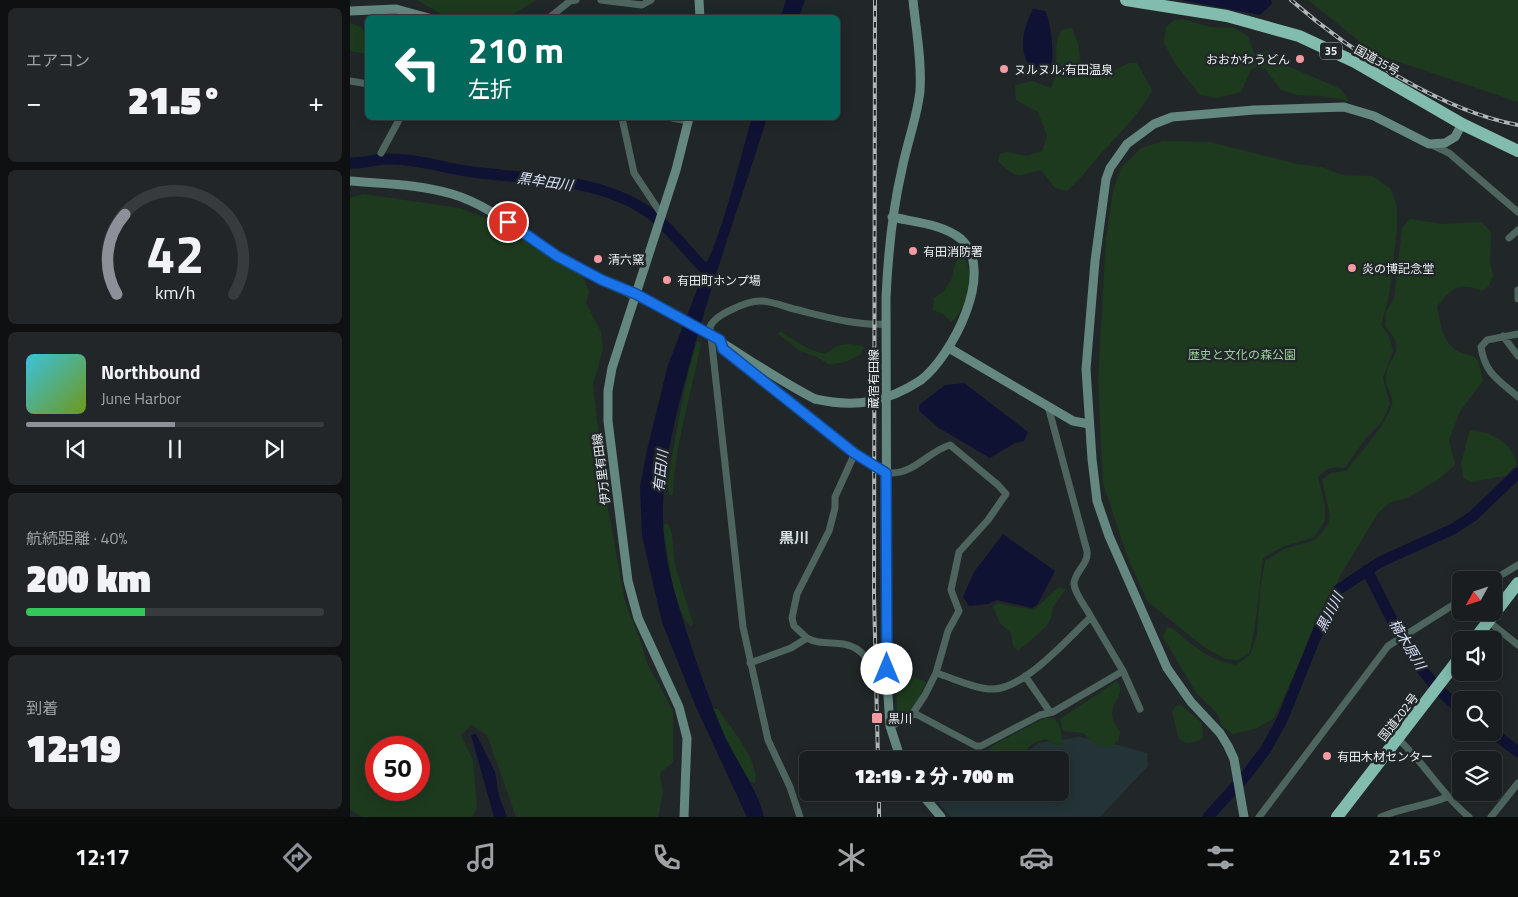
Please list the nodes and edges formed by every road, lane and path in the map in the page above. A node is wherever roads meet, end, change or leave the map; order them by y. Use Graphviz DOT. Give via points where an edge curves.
graph roads {
  1 [pos="576,0"];
  2 [pos="601,0"];
  3 [pos="651,0"];
  4 [pos="700,0"];
  5 [pos="913,0"];
  6 [pos="1126,0"];
  7 [pos="350,11"];
  8 [pos="419,15"];
  9 [pos="553,15"];
  10 [pos="700,15"];
  11 [pos="350,81"];
  12 [pos="365,84"];
  13 [pos="399,120"];
  14 [pos="622,120"];
  15 [pos="688,120"];
  16 [pos="1462,124"];
  17 [pos="1429,144"];
  18 [pos="1518,151"];
  19 [pos="381,153"];
  20 [pos="350,181"];
  21 [pos="1518,212"];
  22 [pos="662,216"];
  23 [pos="892,217"];
  24 [pos="1518,230"];
  25 [pos="1509,238"];
  26 [pos="1518,290"];
  27 [pos="636,294"];
  28 [pos="1518,299"];
  29 [pos="886,324"];
  30 [pos="710,334"];
  31 [pos="1518,334"];
  32 [pos="1503,336"];
  33 [pos="720,340"];
  34 [pos="949,348"];
  35 [pos="1518,356"];
  36 [pos="1518,397"];
  37 [pos="1048,406"];
  38 [pos="1089,424"];
  39 [pos="854,453"];
  40 [pos="886,473"];
  41 [pos="1518,565"];
  42 [pos="1502,575"];
  43 [pos="1518,583"];
  44 [pos="1502,603"];
  45 [pos="1452,605"];
  46 [pos="1091,617"];
  47 [pos="1488,621"];
  48 [pos="1481,631"];
  49 [pos="807,638"];
  50 [pos="1518,645"];
  51 [pos="750,663"];
  52 [pos="1452,668"];
  53 [pos="1123,671"];
  54 [pos="936,673"];
  55 [pos="1025,676"];
  56 [pos="888,690"];
  57 [pos="1140,710"];
  58 [pos="914,712"];
  59 [pos="1050,712"];
  60 [pos="890,726"];
  61 [pos="1398,739"];
  62 [pos="898,751"];
  63 [pos="1518,784"];
  64 [pos="1447,796"];
  65 [pos="928,801"];
  66 [pos="684,817"];
  67 [pos="800,817"];
  68 [pos="941,817"];
  69 [pos="1244,817"];
  70 [pos="1259,817"];
  71 [pos="1337,817"];
  72 [pos="1381,817"];
  73 [pos="1468,817"];
  74 [pos="1491,817"];
  1 -- 9 [label="street"];
  2 -- 3 [label="street" via="642,5"];
  4 -- 10 [label="street"];
  5 -- 23 [label="street, 蔵宿有田線" via="920,91"];
  6 -- 16 [label="highway, 国道35号 / 35" via="1227,16 1299,36 1355,62"];
  7 -- 8 [label="street" via="396,9"];
  11 -- 12 [label="street"];
  13 -- 19 [label="street"];
  14 -- 22 [label="street" via="634,172"];
  15 -- 22 [label="street, 伊万里有田線"];
  16 -- 17 [label="street" via="1445,144"];
  16 -- 18 [label="highway, 国道35号 / 35"];
  17 -- 21 [label="street" via="1449,153"];
  17 -- 38 [label="street" via="1374,116 1330,106 1172,117 1141,132 1110,168 1102,194 1087,341"];
  20 -- 27 [label="street" via="427,188 453,194 508,222 557,256"];
  22 -- 27 [label="street, 伊万里有田線"];
  23 -- 29 [label="street, 蔵宿有田線"];
  23 -- 34 [label="street" via="949,231 962,240 973,260 975,270 971,295"];
  24 -- 25 [label="street"];
  26 -- 28 [label="street"];
  27 -- 30 [label="street"];
  27 -- 66 [label="street, 伊万里有田線" via="612,368 608,421 632,598 679,707 687,738"];
  29 -- 30 [label="street" via="820,316 760,301 725,312 712,323"];
  29 -- 40 [label="street, 蔵宿有田線"];
  30 -- 33 [label="street"];
  30 -- 51 [label="street" via="738,592"];
  31 -- 32 [label="street"];
  32 -- 35 [label="street"];
  32 -- 36 [label="street" via="1487,340 1481,347 1483,360 1488,372"];
  33 -- 34 [label="street, bridge" via="782,382 815,399 848,405 894,396 920,380"];
  33 -- 39 [label="street" via="723,349"];
  34 -- 37 [label="street"];
  37 -- 38 [label="street" via="1073,421"];
  37 -- 46 [label="street" via="1088,557 1074,582 1075,588"];
  38 -- 69 [label="street" via="1096,494 1110,536 1167,668 1190,702 1228,746"];
  39 -- 40 [label="street"];
  39 -- 49 [label="street" via="835,497 829,531 797,594 792,618 794,626"];
  40 -- 54 [label="street" via="914,467 938,449 950,446 1006,494 988,520 958,552 951,590 959,611 948,631"];
  40 -- 56 [label="street, 蔵宿有田線"];
  41 -- 42 [label="street"];
  43 -- 44 [label="highway"];
  45 -- 70 [label="street" via="1388,646"];
  46 -- 53 [label="street"];
  46 -- 55 [label="street"];
  47 -- 48 [label="highway"];
  47 -- 50 [label="street"];
  49 -- 51 [label="street" via="791,648"];
  49 -- 56 [label="street" via="855,648 867,658 871,685"];
  51 -- 67 [label="street" via="768,740"];
  52 -- 61 [label="highway, 国道202号"];
  53 -- 57 [label="street"];
  53 -- 59 [label="street"];
  54 -- 55 [label="street" via="993,689"];
  54 -- 58 [label="street"];
  55 -- 59 [label="street"];
  56 -- 60 [label="street, 蔵宿有田線"];
  58 -- 59 [label="street" via="981,746"];
  58 -- 60 [label="street" via="909,719"];
  60 -- 62 [label="street, 蔵宿有田線"];
  61 -- 64 [label="street"];
  61 -- 71 [label="highway, 国道202号"];
  63 -- 74 [label="street"];
  64 -- 72 [label="street"];
  64 -- 73 [label="street"];
  65 -- 68 [label="street"];
}
